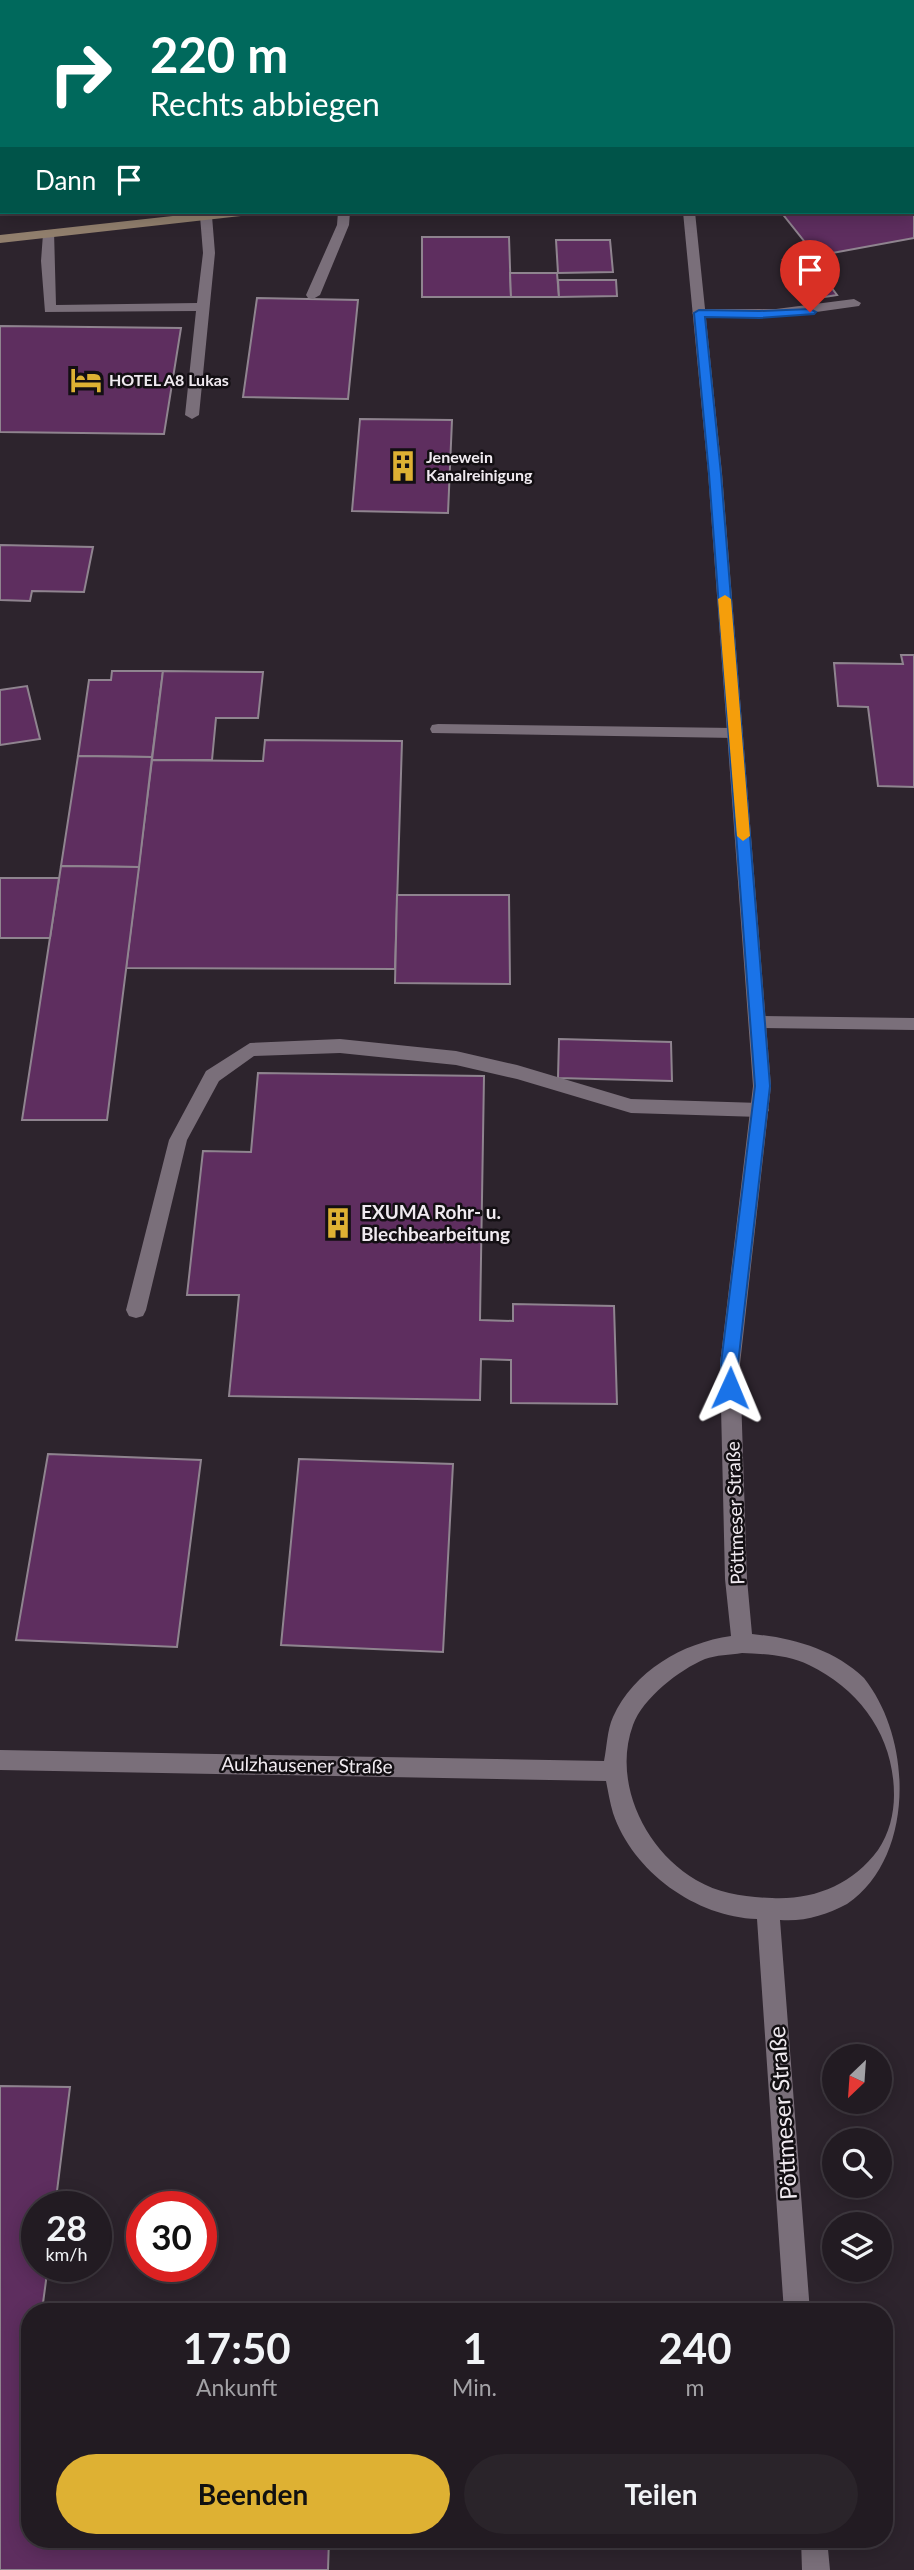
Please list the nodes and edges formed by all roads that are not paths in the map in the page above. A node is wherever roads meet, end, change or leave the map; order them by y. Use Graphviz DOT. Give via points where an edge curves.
graph roads {
  1 [pos="224,214"];
  2 [pos="344,214"];
  3 [pos="689,214"];
  4 [pos="206,216"];
  5 [pos="49,234"];
  6 [pos="0,239"];
  7 [pos="313,295"];
  8 [pos="854,303"];
  9 [pos="204,307"];
  10 [pos="699,313"];
  11 [pos="192,415"];
  12 [pos="438,729"];
  13 [pos="735,733"];
  14 [pos="758,1022"];
  15 [pos="914,1024"];
  16 [pos="760,1110"];
  17 [pos="136,1310"];
  18 [pos="742,1643"];
  19 [pos="0,1760"];
  20 [pos="614,1771"];
  21 [pos="910,1775"];
  22 [pos="768,1913"];
  23 [pos="796,2303"];
  24 [pos="815,2548"];
  25 [pos="816,2570"];
  1 -- 4 [label="main road"];
  2 -- 7 [label="street"];
  3 -- 10 [label="street, Pöttmeser Straße"];
  4 -- 5 [label="main road"];
  4 -- 9 [label="street" via="209,253"];
  5 -- 6 [label="main road"];
  5 -- 9 [label="street" via="50,309"];
  8 -- 10 [label="street" via="810,312"];
  9 -- 11 [label="street"];
  10 -- 13 [label="street, Pöttmeser Straße"];
  12 -- 13 [label="street"];
  13 -- 14 [label="street, Pöttmeser Straße"];
  14 -- 15 [label="street"];
  14 -- 16 [label="street, Pöttmeser Straße"];
  16 -- 17 [label="street" via="631,1106 456,1058 340,1046 250,1050 212,1076 178,1140"];
  16 -- 18 [label="street, Pöttmeser Straße" via="730,1364"];
  18 -- 20 [label="street" via="701,1651 665,1669 637,1697 619,1731"];
  18 -- 21 [label="street" via="780,1646 817,1658 851,1679 885,1717"];
  19 -- 20 [label="street, Aulzhausener Straße"];
  20 -- 22 [label="street" via="622,1812 644,1851 678,1884 720,1904"];
  21 -- 22 [label="street" via="904,1818 887,1856 856,1888 815,1907"];
  22 -- 23 [label="street, Pöttmeser Straße"];
  24 -- 25 [label="street"];
}
